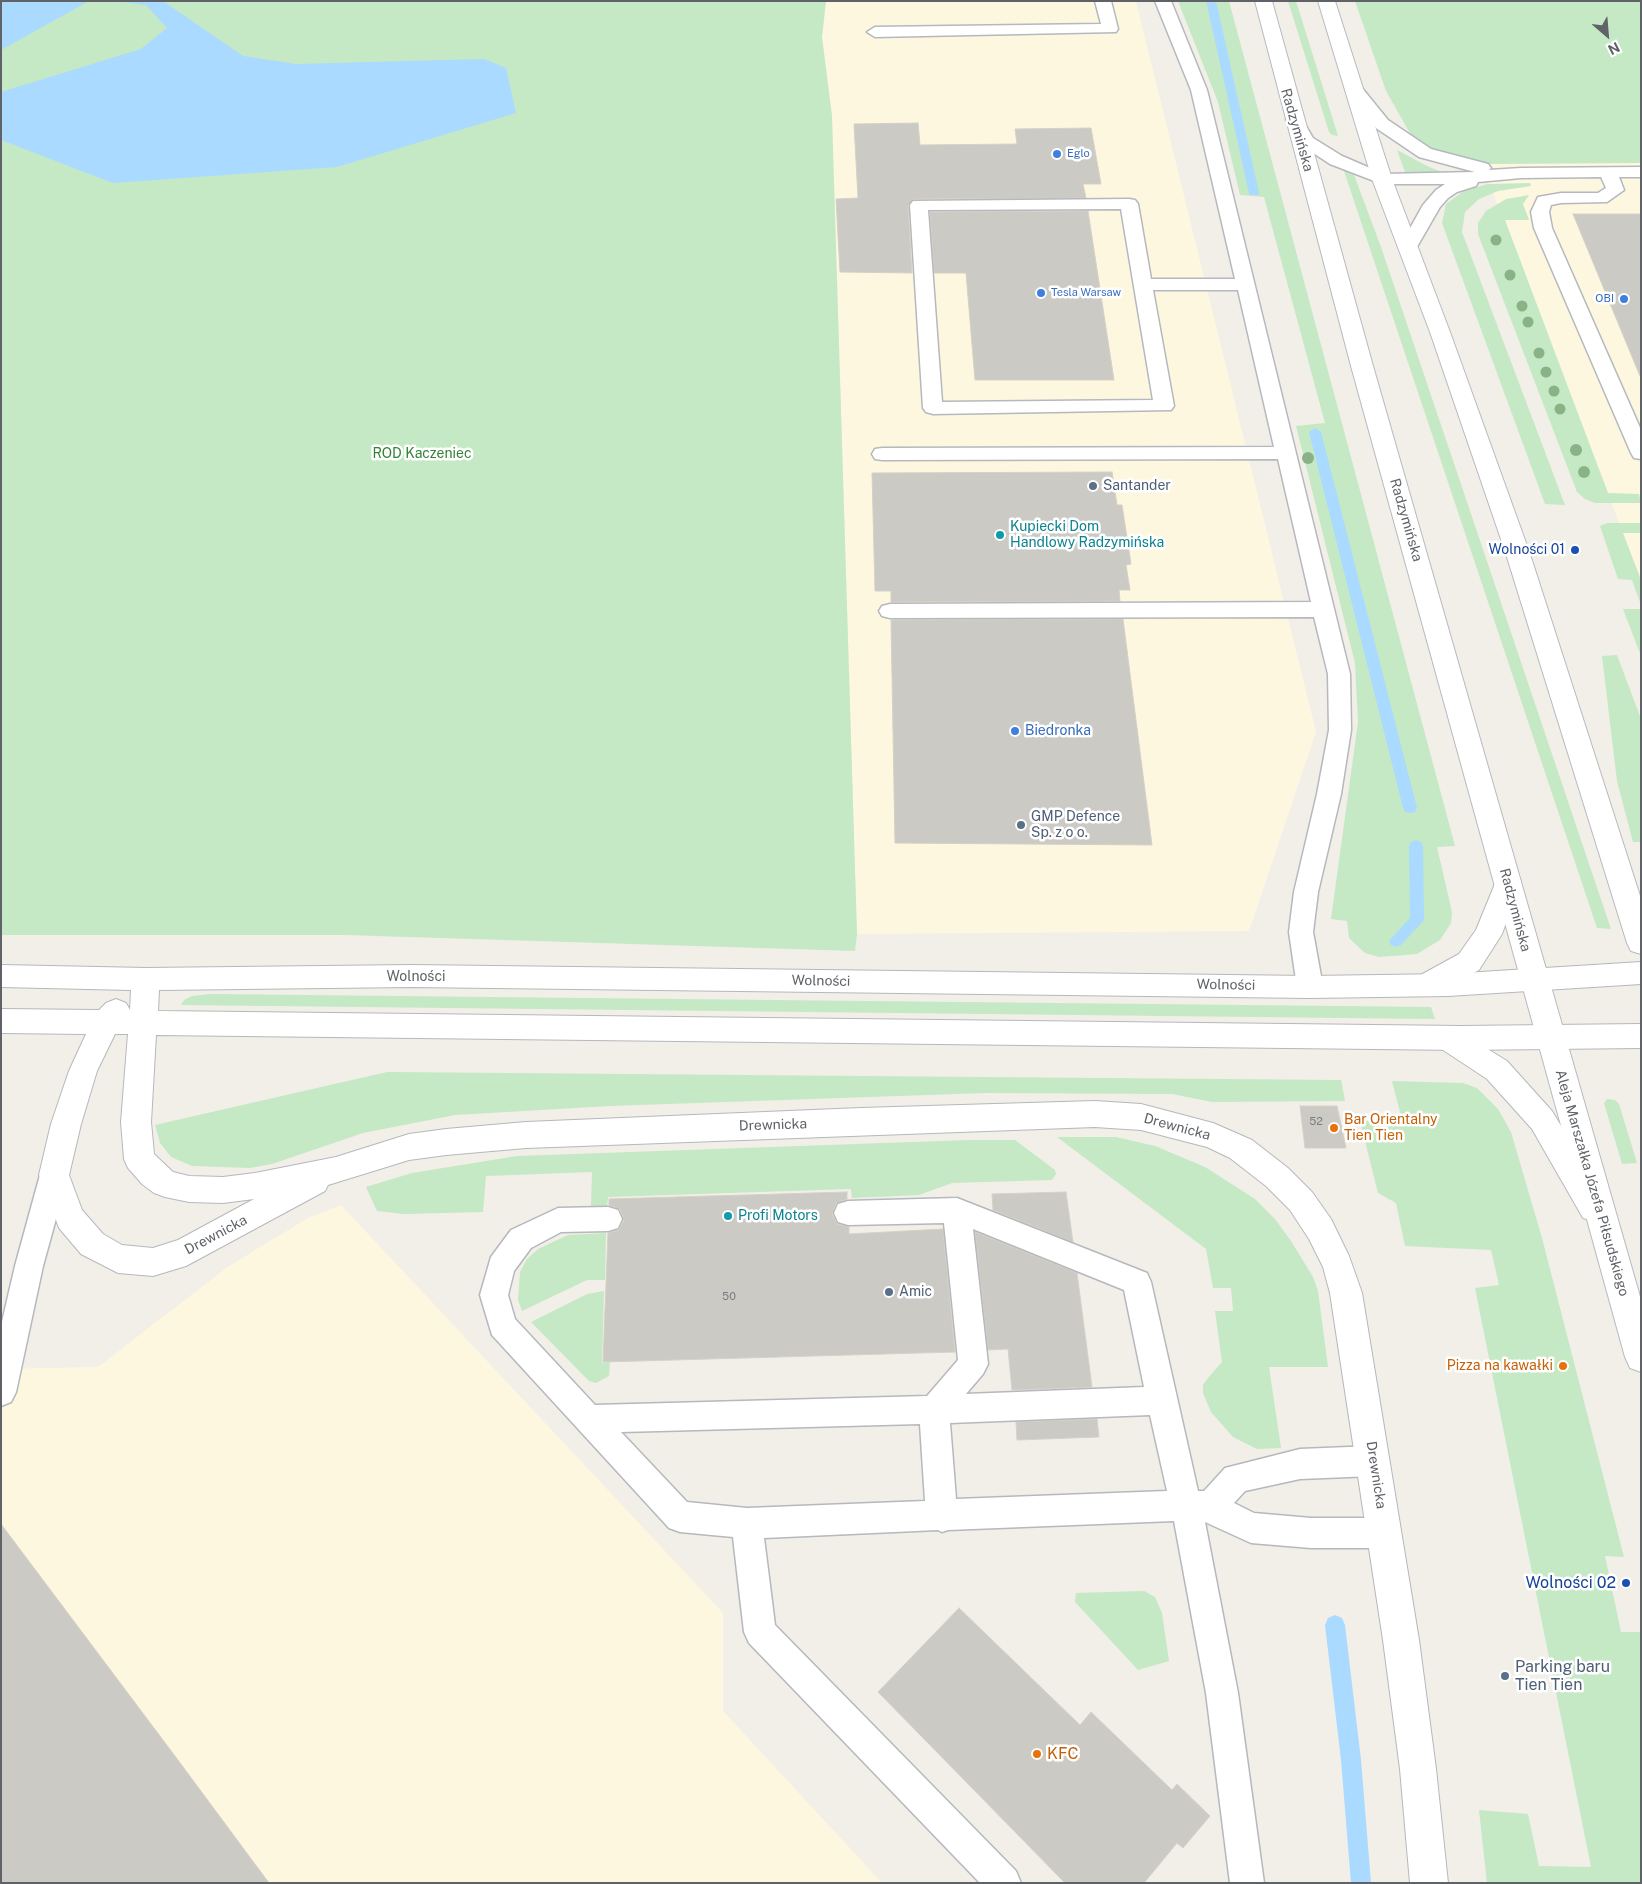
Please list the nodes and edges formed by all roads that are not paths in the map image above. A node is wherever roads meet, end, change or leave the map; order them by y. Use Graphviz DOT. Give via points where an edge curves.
graph roads {
  1 [pos="1103,1"];
  2 [pos="1163,1"];
  3 [pos="1326,1"];
  4 [pos="1260,4"];
  5 [pos="875,32"];
  6 [pos="1356,91"];
  7 [pos="1294,120"];
  8 [pos="1608,172"];
  9 [pos="1641,172"];
  10 [pos="1521,174"];
  11 [pos="1382,180"];
  12 [pos="1408,248"];
  13 [pos="1143,284"];
  14 [pos="1246,284"];
  15 [pos="1286,453"];
  16 [pos="1641,453"];
  17 [pos="882,454"];
  18 [pos="1324,609"];
  19 [pos="890,611"];
  20 [pos="1618,876"];
  21 [pos="1508,881"];
  22 [pos="1641,893"];
  23 [pos="1641,943"];
  24 [pos="1641,973"];
  25 [pos="1,976"];
  26 [pos="146,979"];
  27 [pos="1535,981"];
  28 [pos="1427,985"];
  29 [pos="1310,987"];
  30 [pos="1,1021"];
  31 [pos="106,1022"];
  32 [pos="142,1022"];
  33 [pos="1641,1036"];
  34 [pos="1447,1038"];
  35 [pos="1551,1038"];
  36 [pos="336,1170"];
  37 [pos="54,1175"];
  38 [pos="957,1210"];
  39 [pos="848,1213"];
  40 [pos="608,1219"];
  41 [pos="1603,1223"];
  42 [pos="1641,1357"];
  43 [pos="3,1380"];
  44 [pos="1161,1400"];
  45 [pos="934,1410"];
  46 [pos="590,1419"];
  47 [pos="1373,1460"];
  48 [pos="1198,1506"];
  49 [pos="942,1517"];
  50 [pos="747,1523"];
  51 [pos="1385,1533"];
  52 [pos="1004,1883"];
  53 [pos="1247,1883"];
  54 [pos="1429,1883"];
  1 -- 5 [label="lane" via="1110,29"];
  2 -- 14 [label="lane" via="1199,90"];
  3 -- 6 [label="street"];
  4 -- 7 [label="street, Radzymińska"];
  6 -- 10 [label="lane" via="1382,124 1425,152 1449,162"];
  6 -- 11 [label="street"];
  7 -- 11 [label="lane" via="1307,141 1336,160"];
  7 -- 21 [label="street, Radzymińska"];
  8 -- 9 [label="lane"];
  8 -- 10 [label="lane"];
  8 -- 16 [label="lane" via="1615,190 1601,198 1544,201 1540,212 1543,228"];
  10 -- 11 [label="lane"];
  10 -- 12 [label="lane" via="1477,179 1451,188 1432,205"];
  11 -- 12 [label="street"];
  12 -- 20 [label="street" via="1514,545"];
  13 -- 13 [label="lane" via="1129,204 919,205 933,408 1164,406"];
  13 -- 14 [label="lane"];
  14 -- 15 [label="lane"];
  15 -- 17 [label="lane"];
  15 -- 18 [label="lane"];
  18 -- 19 [label="lane"];
  18 -- 29 [label="lane" via="1339,674 1340,730 1303,912 1301,932"];
  20 -- 22 [label="street"];
  20 -- 23 [label="street"];
  21 -- 27 [label="street, Radzymińska"];
  21 -- 28 [label="street" via="1488,934 1469,962"];
  24 -- 27 [label="street, Wolności"];
  25 -- 26 [label="street, Wolności"];
  26 -- 29 [label="street, Wolności" via="412,976"];
  26 -- 31 [label="street"];
  26 -- 32 [label="street, Drewnicka"];
  27 -- 28 [label="street, Wolności"];
  27 -- 35 [label="street, Radzymińska"];
  28 -- 29 [label="street, Wolności"];
  30 -- 31 [label="street"];
  31 -- 32 [label="street"];
  31 -- 37 [label="street" via="83,1071"];
  32 -- 34 [label="street"];
  32 -- 36 [label="street, Drewnicka" via="136,1130 139,1159 153,1175 165,1184 188,1189 223,1190"];
  33 -- 35 [label="street"];
  34 -- 35 [label="street"];
  34 -- 41 [label="street" via="1497,1070 1542,1120"];
  35 -- 41 [label="street, Aleja Marszałka Józefa Piłsudskiego"];
  36 -- 37 [label="street, Drewnicka" via="186,1252 152,1262 118,1259 92,1244 70,1218"];
  36 -- 47 [label="street, Drewnicka" via="409,1147 526,1134 1095,1114 1142,1117 1177,1125 1241,1150 1277,1177 1301,1201 1320,1229 1338,1266 1346,1293"];
  37 -- 43 [label="lane"];
  38 -- 39 [label="lane"];
  38 -- 44 [label="lane" via="1137,1282"];
  38 -- 45 [label="lane" via="973,1364"];
  40 -- 46 [label="lane" via="558,1220 521,1239 501,1266 494,1295 502,1326"];
  41 -- 42 [label="street, Aleja Marszałka Józefa Piłsudskiego"];
  44 -- 45 [label="lane"];
  44 -- 48 [label="lane"];
  45 -- 46 [label="lane"];
  45 -- 49 [label="lane"];
  46 -- 50 [label="lane" via="680,1517"];
  47 -- 48 [label="lane" via="1300,1464 1236,1478"];
  47 -- 51 [label="street, Drewnicka"];
  48 -- 49 [label="lane"];
  48 -- 51 [label="lane" via="1251,1528 1311,1533"];
  48 -- 53 [label="lane"];
  49 -- 50 [label="lane"];
  50 -- 52 [label="lane" via="760,1632"];
  51 -- 54 [label="street, Drewnicka" via="1418,1768"];
}
